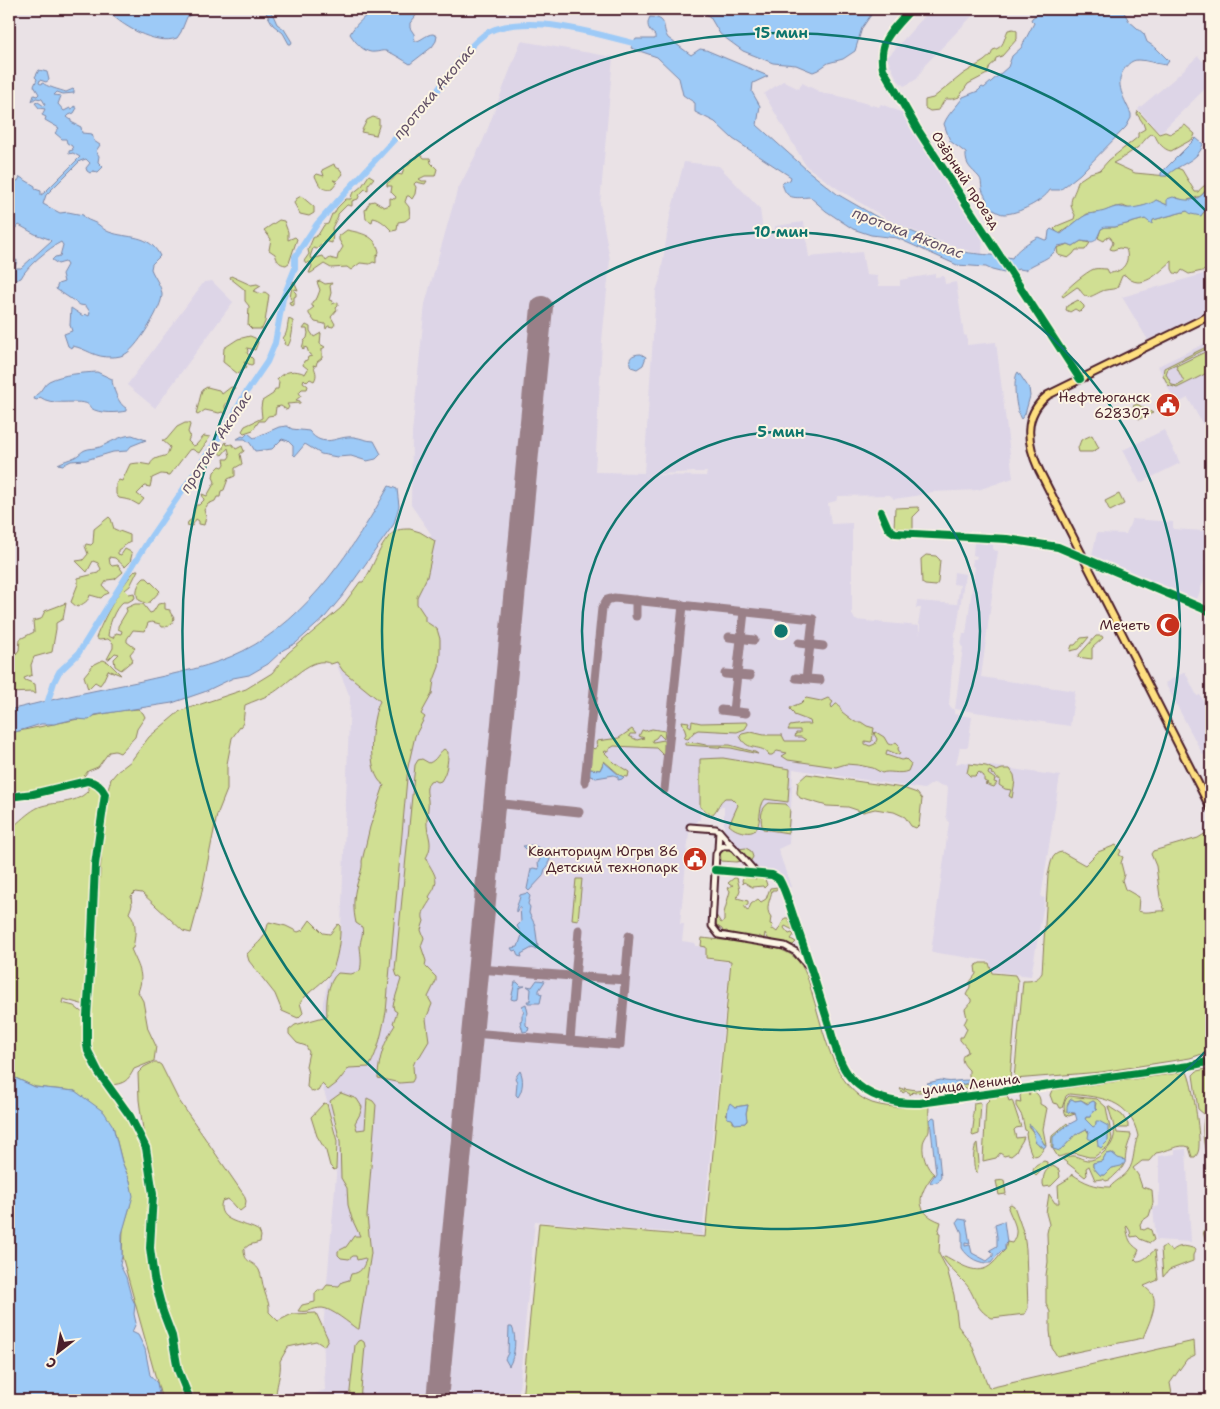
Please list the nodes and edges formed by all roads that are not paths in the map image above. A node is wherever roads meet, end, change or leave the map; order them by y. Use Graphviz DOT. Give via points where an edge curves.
graph roads {
  1 [pos="911,9"];
  2 [pos="1211,315"];
  3 [pos="1080,379"];
  4 [pos="881,512"];
  5 [pos="1082,557"];
  6 [pos="1211,612"];
  7 [pos="9,797"];
  8 [pos="1211,810"];
  9 [pos="690,827"];
  10 [pos="719,831"];
  11 [pos="734,848"];
  12 [pos="718,850"];
  13 [pos="715,870"];
  14 [pos="756,873"];
  15 [pos="804,946"];
  16 [pos="796,952"];
  17 [pos="812,973"];
  18 [pos="1211,1061"];
  19 [pos="190,1400"];
  1 -- 3 [label="street, Озёрный проезд" via="886,39 882,49 883,69 918,130"];
  2 -- 3 [label="main road"];
  3 -- 5 [label="main road" via="1040,402 1032,416 1029,437 1034,458"];
  4 -- 5 [label="street" via="888,528 895,533 1023,541 1058,547"];
  5 -- 6 [label="street"];
  5 -- 8 [label="main road"];
  7 -- 19 [label="street" via="86,781 98,785 105,794 95,865 87,1045 99,1073 130,1116 146,1148 153,1194 150,1248 154,1278 172,1336 178,1370"];
  9 -- 10 [label="street"];
  10 -- 11 [label="street"];
  10 -- 12 [label="street"];
  11 -- 12 [label="street" via="726,845"];
  11 -- 14 [label="street"];
  12 -- 13 [label="street"];
  13 -- 14 [label="street"];
  13 -- 16 [label="street" via="711,924 717,934 776,944"];
  14 -- 15 [label="street, улица Ленина" via="772,875 781,882"];
  15 -- 16 [label="street"];
  15 -- 17 [label="street, улица Ленина"];
  16 -- 17 [label="street"];
  17 -- 18 [label="street, улица Ленина" via="836,1048 850,1076 867,1092 895,1102 929,1102"];
}
